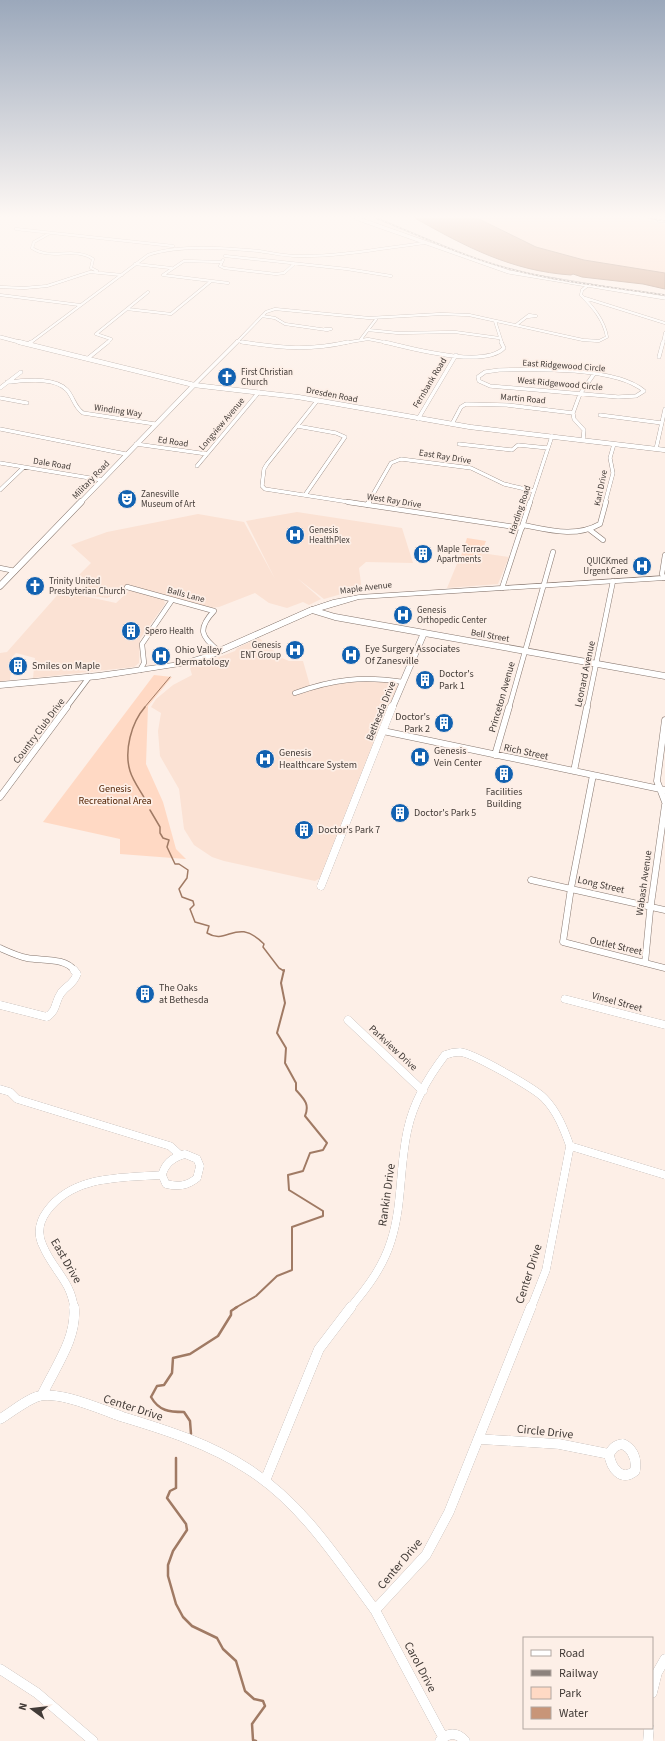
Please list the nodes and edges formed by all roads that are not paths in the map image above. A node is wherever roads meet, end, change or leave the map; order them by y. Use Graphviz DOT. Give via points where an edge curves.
graph roads {
  1 [pos="34,299"];
  2 [pos="88,299"];
  3 [pos="139,299"];
  4 [pos="189,299"];
  5 [pos="584,299"];
  6 [pos="589,299"];
  7 [pos="80,305"];
  8 [pos="127,309"];
  9 [pos="262,316"];
  10 [pos="527,317"];
  11 [pos="377,318"];
  12 [pos="495,321"];
  13 [pos="665,324"];
  14 [pos="516,325"];
  15 [pos="325,329"];
  16 [pos="368,330"];
  17 [pos="665,333"];
  18 [pos="0,338"];
  19 [pos="500,338"];
  20 [pos="361,339"];
  21 [pos="237,341"];
  22 [pos="28,344"];
  23 [pos="456,356"];
  24 [pos="659,357"];
  25 [pos="87,359"];
  26 [pos="21,372"];
  27 [pos="594,374"];
  28 [pos="478,377"];
  29 [pos="7,382"];
  30 [pos="194,384"];
  31 [pos="0,388"];
  32 [pos="259,392"];
  33 [pos="643,393"];
  34 [pos="580,394"];
  35 [pos="0,398"];
  36 [pos="317,401"];
  37 [pos="27,403"];
  38 [pos="665,409"];
  39 [pos="573,413"];
  40 [pos="600,415"];
  41 [pos="418,419"];
  42 [pos="155,424"];
  43 [pos="452,424"];
  44 [pos="663,424"];
  45 [pos="297,426"];
  46 [pos="0,429"];
  47 [pos="552,436"];
  48 [pos="583,440"];
  49 [pos="136,444"];
  50 [pos="459,444"];
  51 [pos="614,444"];
  52 [pos="548,448"];
  53 [pos="656,449"];
  54 [pos="665,450"];
  55 [pos="126,454"];
  56 [pos="207,454"];
  57 [pos="0,463"];
  58 [pos="197,466"];
  59 [pos="24,468"];
  60 [pos="102,480"];
  61 [pos="0,490"];
  62 [pos="534,491"];
  63 [pos="305,496"];
  64 [pos="367,505"];
  65 [pos="522,527"];
  66 [pos="590,530"];
  67 [pos="603,540"];
  68 [pos="553,552"];
  69 [pos="665,555"];
  70 [pos="0,568"];
  71 [pos="15,571"];
  72 [pos="664,578"];
  73 [pos="613,581"];
  74 [pos="0,586"];
  75 [pos="543,586"];
  76 [pos="127,587"];
  77 [pos="502,588"];
  78 [pos="172,600"];
  79 [pos="331,604"];
  80 [pos="312,610"];
  81 [pos="330,616"];
  82 [pos="424,633"];
  83 [pos="219,651"];
  84 [pos="524,651"];
  85 [pos="597,664"];
  86 [pos="142,667"];
  87 [pos="90,676"];
  88 [pos="665,676"];
  89 [pos="58,680"];
  90 [pos="403,682"];
  91 [pos="0,685"];
  92 [pos="0,688"];
  93 [pos="295,693"];
  94 [pos="665,720"];
  95 [pos="383,731"];
  96 [pos="495,755"];
  97 [pos="574,771"];
  98 [pos="593,775"];
  99 [pos="658,789"];
  100 [pos="665,790"];
  101 [pos="0,796"];
  102 [pos="665,802"];
  103 [pos="665,805"];
  104 [pos="531,880"];
  105 [pos="321,886"];
  106 [pos="571,888"];
  107 [pos="651,907"];
  108 [pos="665,910"];
  109 [pos="0,948"];
  110 [pos="646,963"];
  111 [pos="665,968"];
  112 [pos="565,999"];
  113 [pos="0,1005"];
  114 [pos="348,1020"];
  115 [pos="665,1025"];
  116 [pos="0,1089"];
  117 [pos="424,1090"];
  118 [pos="570,1146"];
  119 [pos="180,1155"];
  120 [pos="665,1175"];
  121 [pos="162,1176"];
  122 [pos="42,1395"];
  123 [pos="0,1419"];
  124 [pos="478,1439"];
  125 [pos="609,1454"];
  126 [pos="265,1481"];
  127 [pos="375,1610"];
  128 [pos="665,1659"];
  129 [pos="0,1669"];
  130 [pos="653,1689"];
  131 [pos="649,1729"];
  132 [pos="441,1739"];
  133 [pos="93,1741"];
  134 [pos="465,1741"];
  135 [pos="648,1741"];
  1 -- 7 [label="street"];
  2 -- 7 [label="street"];
  3 -- 8 [label="street"];
  4 -- 8 [label="street" via="171,314"];
  5 -- 14 [label="street" via="594,308 607,334 604,340 588,342"];
  6 -- 13 [label="street"];
  7 -- 22 [label="street"];
  8 -- 25 [label="street" via="96,334 112,339"];
  9 -- 11 [label="street" via="268,310 280,308"];
  9 -- 15 [label="street" via="275,318 285,324"];
  9 -- 21 [label="street"];
  10 -- 14 [label="street"];
  11 -- 12 [label="street" via="454,314"];
  11 -- 16 [label="street"];
  12 -- 14 [label="street"];
  12 -- 19 [label="street"];
  16 -- 19 [label="street" via="398,333 455,332"];
  16 -- 20 [label="street"];
  17 -- 24 [label="street"];
  18 -- 22 [label="street, Dresden Road"];
  19 -- 23 [label="street" via="504,348 501,353"];
  20 -- 21 [label="street" via="333,346 303,348"];
  20 -- 23 [label="street" via="378,340 431,353"];
  21 -- 30 [label="street"];
  22 -- 25 [label="street, Dresden Road"];
  23 -- 41 [label="street, Fernbank Road"];
  25 -- 30 [label="street, Dresden Road"];
  26 -- 29 [label="street"];
  27 -- 28 [label="street, East Ridgewood Circle" via="499,370 485,372"];
  27 -- 33 [label="street, East Ridgewood Circle" via="628,380 642,387"];
  27 -- 34 [label="street"];
  28 -- 34 [label="street, West Ridgewood Circle" via="481,383 490,386"];
  29 -- 31 [label="street"];
  29 -- 42 [label="street, Winding Way" via="56,384 67,390 77,408 83,413"];
  30 -- 32 [label="street, Dresden Road"];
  30 -- 42 [label="street, Military Road"];
  32 -- 36 [label="street, Dresden Road"];
  32 -- 56 [label="street, Longview Avenue"];
  33 -- 34 [label="street, West Ridgewood Circle" via="629,397"];
  34 -- 39 [label="street"];
  35 -- 37 [label="street"];
  36 -- 41 [label="street, Dresden Road"];
  36 -- 45 [label="street"];
  38 -- 44 [label="street"];
  39 -- 43 [label="street, Martin Road" via="507,405 466,404 461,406"];
  39 -- 48 [label="street" via="574,419 584,430"];
  40 -- 44 [label="street"];
  41 -- 43 [label="street, Dresden Road"];
  42 -- 49 [label="street, Military Road"];
  43 -- 47 [label="street, Dresden Road"];
  44 -- 53 [label="street"];
  45 -- 63 [label="street, West Ray Drive" via="265,467 262,486"];
  45 -- 63 [label="street" via="336,433 345,438"];
  46 -- 55 [label="street"];
  47 -- 48 [label="street, Dresden Road"];
  47 -- 52 [label="street, Harding Road"];
  48 -- 51 [label="street, Dresden Road"];
  49 -- 55 [label="street, Military Road"];
  49 -- 56 [label="street, Ed Road"];
  50 -- 52 [label="street" via="512,450 518,444"];
  51 -- 53 [label="street, Dresden Road"];
  51 -- 66 [label="street, Karl Drive" via="610,458 613,473 603,517 600,524"];
  52 -- 62 [label="street, Harding Road"];
  53 -- 54 [label="street, Dresden Road"];
  55 -- 60 [label="street, Military Road"];
  56 -- 58 [label="street, Longview Avenue"];
  57 -- 59 [label="street, Dale Road"];
  59 -- 60 [label="street, Dale Road"];
  59 -- 61 [label="street"];
  60 -- 71 [label="street, Military Road"];
  62 -- 64 [label="street, East Ray Drive" via="501,483 471,468 409,459 397,460 391,463"];
  62 -- 65 [label="street, Harding Road"];
  63 -- 64 [label="street, West Ray Drive"];
  64 -- 65 [label="street, West Ray Drive"];
  65 -- 66 [label="street" via="567,532"];
  65 -- 77 [label="street, Harding Road"];
  66 -- 67 [label="street"];
  68 -- 75 [label="street, Princeton Avenue"];
  69 -- 72 [label="street" via="662,574"];
  70 -- 71 [label="street"];
  71 -- 74 [label="street, Military Road"];
  72 -- 73 [label="main road, Maple Avenue"];
  73 -- 75 [label="main road, Maple Avenue"];
  73 -- 85 [label="street, Leonard Avenue"];
  75 -- 77 [label="main road, Maple Avenue"];
  75 -- 84 [label="street, Princeton Avenue"];
  76 -- 78 [label="street, Balls Lane"];
  77 -- 79 [label="main road, Maple Avenue" via="372,596"];
  78 -- 83 [label="street, Balls Lane" via="214,611 204,622 202,632 204,638"];
  78 -- 86 [label="street" via="142,644"];
  79 -- 80 [label="main road, Maple Avenue"];
  79 -- 81 [label="street" via="328,611"];
  80 -- 81 [label="street, Bell Street"];
  80 -- 83 [label="main road, Maple Avenue"];
  81 -- 82 [label="street, Bell Street"];
  82 -- 84 [label="street, Bell Street"];
  82 -- 90 [label="street, Bethesda Drive"];
  83 -- 86 [label="main road, Maple Avenue" via="188,662 152,669"];
  84 -- 85 [label="street, Bell Street"];
  84 -- 96 [label="street, Princeton Avenue"];
  85 -- 88 [label="street, Bell Street"];
  85 -- 97 [label="street, Leonard Avenue"];
  86 -- 87 [label="main road, Maple Avenue"];
  87 -- 89 [label="main road, Maple Avenue"];
  87 -- 101 [label="street, Country Club Drive"];
  89 -- 91 [label="main road, Maple Avenue"];
  89 -- 92 [label="main road, Maple Avenue"];
  90 -- 93 [label="street" via="375,677 355,678 330,681"];
  90 -- 95 [label="street, Bethesda Drive"];
  94 -- 99 [label="street"];
  95 -- 96 [label="street, Rich Street"];
  95 -- 105 [label="street, Bethesda Drive"];
  96 -- 97 [label="street, Rich Street"];
  97 -- 98 [label="street, Rich Street"];
  98 -- 99 [label="street, Rich Street"];
  98 -- 106 [label="street"];
  99 -- 100 [label="street, Rich Street"];
  99 -- 102 [label="street" via="663,794"];
  103 -- 107 [label="street, Wabash Avenue"];
  104 -- 106 [label="street, Long Street"];
  106 -- 107 [label="street, Long Street"];
  106 -- 110 [label="street, Outlet Street" via="562,942"];
  107 -- 108 [label="street, Long Street"];
  107 -- 110 [label="street, Wabash Avenue"];
  109 -- 113 [label="street" via="26,958 64,964 74,969 77,974 74,982 61,993 54,1012 48,1017"];
  110 -- 111 [label="street, Outlet Street"];
  112 -- 115 [label="street, Vinsel Street"];
  114 -- 117 [label="street, Parkview Drive"];
  116 -- 119 [label="street" via="10,1092 17,1099 170,1146"];
  117 -- 118 [label="street, Rankin Drive" via="445,1055 456,1052 466,1054 539,1092 556,1111"];
  117 -- 126 [label="street, Rankin Drive" via="408,1126 395,1225 388,1251 365,1291 319,1349"];
  118 -- 120 [label="street"];
  118 -- 124 [label="street, Center Drive" via="546,1270"];
  119 -- 121 [label="street" via="166,1164"];
  119 -- 121 [label="street" via="185,1154 197,1159 200,1170 195,1181 183,1186 172,1186 166,1184"];
  121 -- 122 [label="street, East Drive" via="85,1184 67,1192 46,1210 39,1229 40,1239 66,1279 74,1312 67,1347"];
  122 -- 123 [label="street"];
  122 -- 126 [label="street, Center Drive" via="61,1398 174,1435 221,1454"];
  124 -- 125 [label="street, Circle Drive" via="559,1444"];
  124 -- 127 [label="street, Center Drive" via="449,1512 426,1556"];
  126 -- 127 [label="street, Center Drive" via="306,1521"];
  127 -- 132 [label="street, Carol Drive"];
  128 -- 130 [label="street" via="657,1673"];
  129 -- 133 [label="street" via="47,1699"];
  131 -- 135 [label="street"];
  132 -- 134 [label="street, Carol Drive" via="453,1733"];
}
